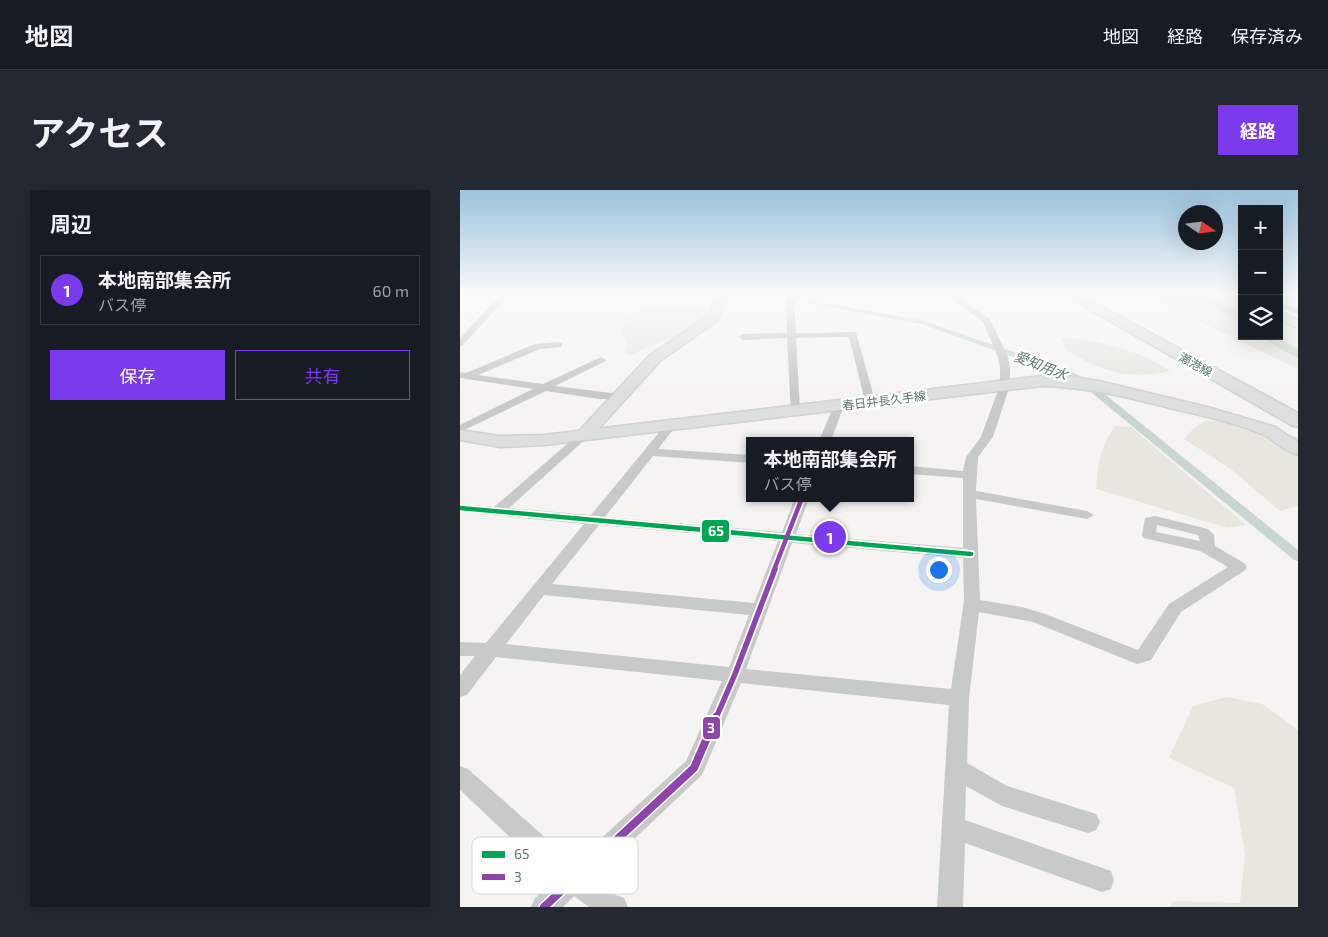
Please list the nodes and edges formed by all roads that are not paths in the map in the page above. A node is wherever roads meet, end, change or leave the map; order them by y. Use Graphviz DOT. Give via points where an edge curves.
graph roads {
  1 [pos="476,326"];
  2 [pos="704,326"];
  3 [pos="791,326"];
  4 [pos="989,326"];
  5 [pos="1129,326"];
  6 [pos="474,329"];
  7 [pos="460,330"];
  8 [pos="792,335"];
  9 [pos="743,337"];
  10 [pos="460,343"];
  11 [pos="559,345"];
  12 [pos="601,360"];
  13 [pos="462,377"];
  14 [pos="1005,385"];
  15 [pos="547,387"];
  16 [pos="618,397"];
  17 [pos="870,401"];
  18 [pos="839,405"];
  19 [pos="795,411"];
  20 [pos="1298,421"];
  21 [pos="670,426"];
  22 [pos="460,429"];
  23 [pos="585,434"];
  24 [pos="460,435"];
  25 [pos="827,437"];
  26 [pos="1298,450"];
  27 [pos="649,452"];
  28 [pos="746,459"];
  29 [pos="914,470"];
  30 [pos="970,475"];
  31 [pos="970,494"];
  32 [pos="800,502"];
  33 [pos="460,508"];
  34 [pos="498,511"];
  35 [pos="1087,515"];
  36 [pos="594,520"];
  37 [pos="787,537"];
  38 [pos="1203,546"];
  39 [pos="971,554"];
  40 [pos="541,589"];
  41 [pos="972,604"];
  42 [pos="760,610"];
  43 [pos="460,649"];
  44 [pos="493,650"];
  45 [pos="735,674"];
  46 [pos="460,689"];
  47 [pos="959,698"];
  48 [pos="956,768"];
  49 [pos="460,776"];
  50 [pos="1088,822"];
  51 [pos="954,828"];
  52 [pos="527,837"];
  53 [pos="620,837"];
  54 [pos="1102,880"];
  55 [pos="558,894"];
  56 [pos="593,894"];
  57 [pos="544,907"];
  58 [pos="615,907"];
  59 [pos="950,907"];
  1 -- 6 [label="street"];
  2 -- 16 [label="street" via="656,358"];
  3 -- 8 [label="street"];
  4 -- 14 [label="street" via="1003,356"];
  5 -- 20 [label="highway, 瀬港線"];
  6 -- 7 [label="street"];
  6 -- 10 [label="street"];
  8 -- 9 [label="street"];
  8 -- 17 [label="street" via="853,334"];
  8 -- 19 [label="street"];
  11 -- 13 [label="street" via="538,346"];
  12 -- 15 [label="street"];
  13 -- 15 [label="street"];
  14 -- 17 [label="main road, 春日井長久手線"];
  14 -- 26 [label="main road, 春日井長久手線" via="1042,381 1099,386 1255,426"];
  14 -- 30 [label="street" via="987,437 972,457"];
  15 -- 16 [label="street"];
  15 -- 22 [label="street"];
  16 -- 23 [label="street"];
  17 -- 18 [label="main road, 春日井長久手線"];
  18 -- 19 [label="main road, 春日井長久手線"];
  18 -- 25 [label="street"];
  19 -- 21 [label="main road, 春日井長久手線"];
  21 -- 23 [label="main road, 春日井長久手線"];
  21 -- 27 [label="street"];
  23 -- 24 [label="main road, 春日井長久手線" via="494,441"];
  23 -- 34 [label="street"];
  27 -- 28 [label="street"];
  27 -- 36 [label="street"];
  29 -- 30 [label="street"];
  30 -- 31 [label="street"];
  31 -- 35 [label="street"];
  31 -- 39 [label="street"];
  32 -- 37 [label="street"];
  33 -- 34 [label="street"];
  34 -- 36 [label="street"];
  36 -- 37 [label="street"];
  36 -- 40 [label="street"];
  37 -- 39 [label="street"];
  37 -- 42 [label="street"];
  38 -- 41 [label="street" via="1239,567 1175,608 1145,655 1137,658 1039,618"];
  39 -- 41 [label="street"];
  40 -- 42 [label="street"];
  40 -- 44 [label="street"];
  41 -- 47 [label="street"];
  42 -- 45 [label="street"];
  43 -- 44 [label="street"];
  44 -- 45 [label="street"];
  44 -- 46 [label="street"];
  45 -- 47 [label="street"];
  45 -- 53 [label="street" via="694,768"];
  47 -- 48 [label="street"];
  48 -- 50 [label="street" via="1002,795"];
  48 -- 51 [label="street"];
  49 -- 52 [label="street"];
  51 -- 54 [label="street"];
  51 -- 59 [label="street"];
  55 -- 57 [label="street"];
  56 -- 58 [label="street"];
}
